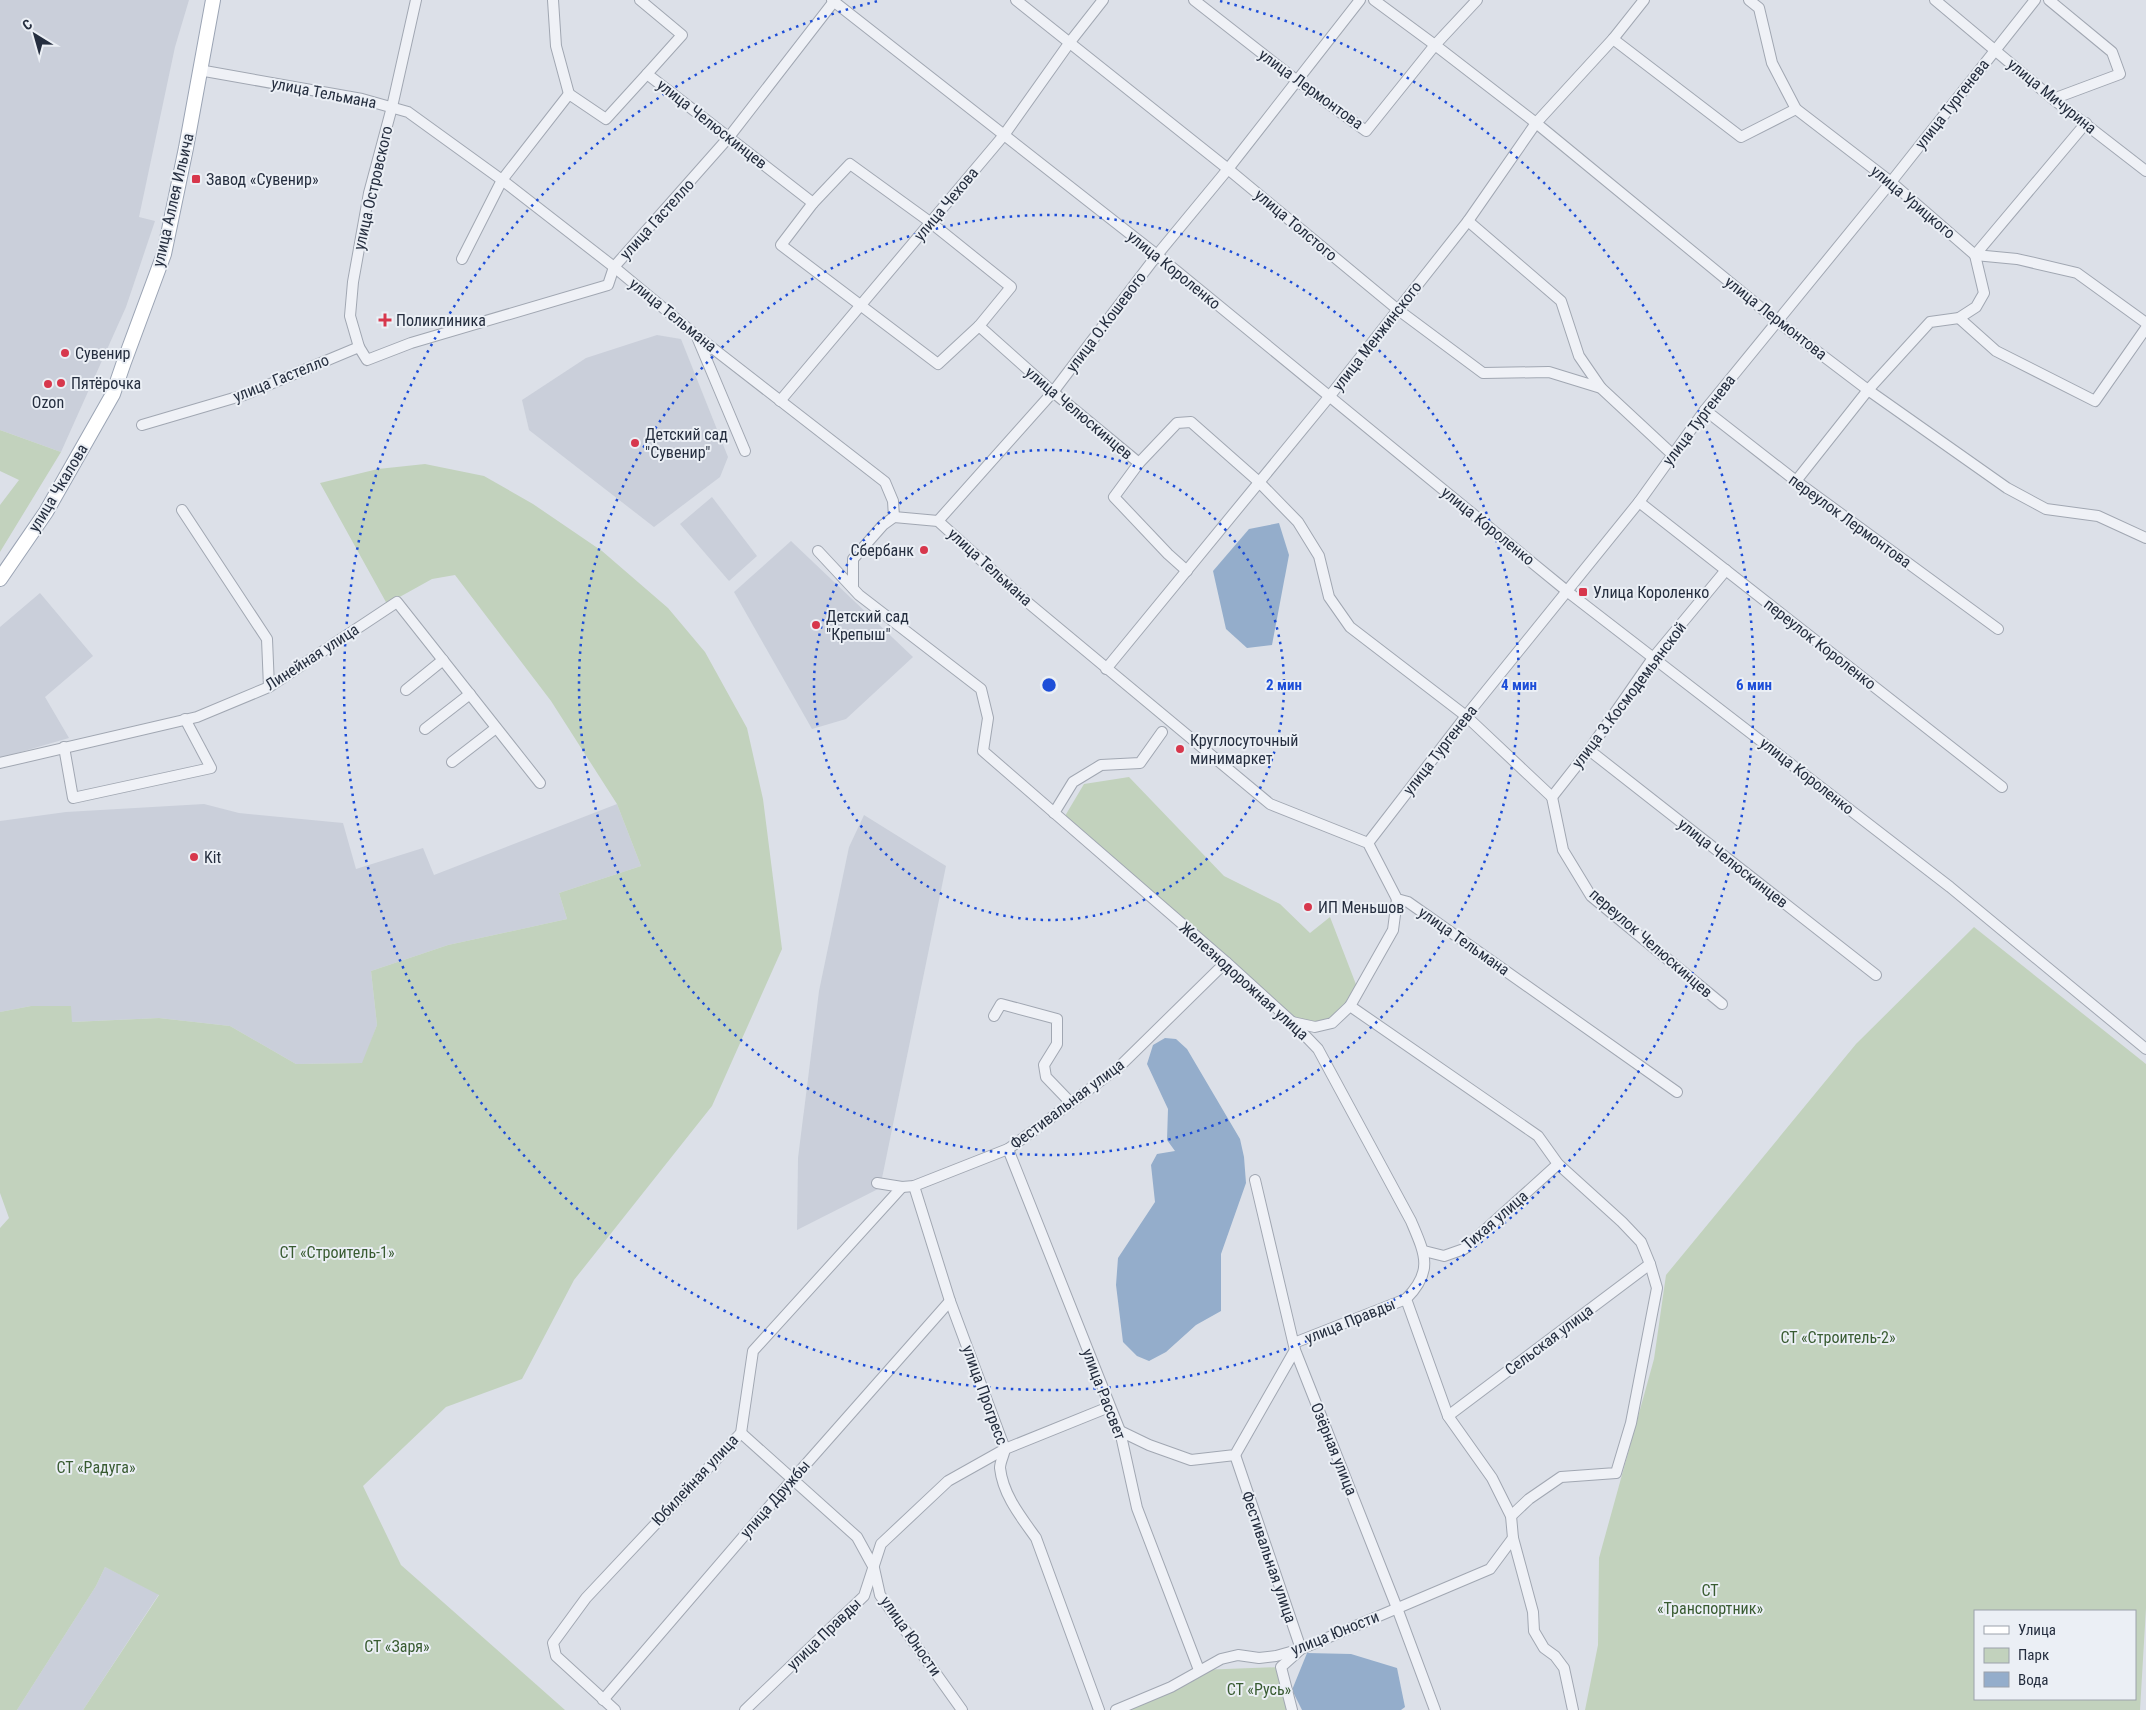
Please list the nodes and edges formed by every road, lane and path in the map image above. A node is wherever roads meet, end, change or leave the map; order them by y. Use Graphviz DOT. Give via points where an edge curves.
graph roads {
  1 [pos="213,0"];
  2 [pos="416,0"];
  3 [pos="553,0"];
  4 [pos="640,0"];
  5 [pos="834,0"];
  6 [pos="1016,0"];
  7 [pos="1103,0"];
  8 [pos="1194,0"];
  9 [pos="1360,0"];
  10 [pos="1374,0"];
  11 [pos="1477,0"];
  12 [pos="1644,0"];
  13 [pos="1749,0"];
  14 [pos="1935,0"];
  15 [pos="2035,0"];
  16 [pos="2049,0"];
  17 [pos="1613,39"];
  18 [pos="1070,42"];
  19 [pos="1435,45"];
  20 [pos="1995,49"];
  21 [pos="200,70"];
  22 [pos="647,74"];
  23 [pos="1296,80"];
  24 [pos="569,94"];
  25 [pos="2053,99"];
  26 [pos="392,107"];
  27 [pos="1796,109"];
  28 [pos="2086,123"];
  29 [pos="1536,124"];
  30 [pos="1004,135"];
  31 [pos="729,137"];
  32 [pos="1228,168"];
  33 [pos="2146,171"];
  34 [pos="502,180"];
  35 [pos="1891,182"];
  36 [pos="813,203"];
  37 [pos="1468,221"];
  38 [pos="930,222"];
  39 [pos="1157,254"];
  40 [pos="1975,255"];
  41 [pos="462,259"];
  42 [pos="614,267"];
  43 [pos="861,305"];
  44 [pos="1397,309"];
  45 [pos="1959,318"];
  46 [pos="1777,321"];
  47 [pos="2146,324"];
  48 [pos="978,326"];
  49 [pos="2146,328"];
  50 [pos="697,336"];
  51 [pos="359,347"];
  52 [pos="1602,388"];
  53 [pos="1868,390"];
  54 [pos="1053,392"];
  55 [pos="113,394"];
  56 [pos="1329,396"];
  57 [pos="780,400"];
  58 [pos="1705,410"];
  59 [pos="142,425"];
  60 [pos="745,451"];
  61 [pos="1672,454"];
  62 [pos="1139,463"];
  63 [pos="1796,481"];
  64 [pos="1259,482"];
  65 [pos="1639,502"];
  66 [pos="182,510"];
  67 [pos="894,517"];
  68 [pos="938,520"];
  69 [pos="2146,538"];
  70 [pos="818,550"];
  71 [pos="1726,570"];
  72 [pos="1187,571"];
  73 [pos="0,579"];
  74 [pos="853,588"];
  75 [pos="1568,592"];
  76 [pos="1998,629"];
  77 [pos="1653,658"];
  78 [pos="444,660"];
  79 [pos="1106,668"];
  80 [pos="269,687"];
  81 [pos="406,690"];
  82 [pos="470,694"];
  83 [pos="1466,716"];
  84 [pos="185,719"];
  85 [pos="496,728"];
  86 [pos="425,729"];
  87 [pos="1162,732"];
  88 [pos="64,747"];
  89 [pos="1589,750"];
  90 [pos="452,762"];
  91 [pos="0,763"];
  92 [pos="540,784"];
  93 [pos="2002,787"];
  94 [pos="1552,797"];
  95 [pos="1054,813"];
  96 [pos="1368,843"];
  97 [pos="1397,899"];
  98 [pos="1226,962"];
  99 [pos="1876,975"];
  100 [pos="1722,1004"];
  101 [pos="1350,1006"];
  102 [pos="994,1016"];
  103 [pos="1292,1022"];
  104 [pos="2146,1049"];
  105 [pos="1677,1092"];
  106 [pos="1071,1103"];
  107 [pos="1008,1149"];
  108 [pos="1558,1164"];
  109 [pos="1256,1180"];
  110 [pos="877,1183"];
  111 [pos="914,1186"];
  112 [pos="902,1187"];
  113 [pos="1424,1251"];
  114 [pos="1650,1264"];
  115 [pos="1406,1299"];
  116 [pos="950,1300"];
  117 [pos="1294,1347"];
  118 [pos="1109,1407"];
  119 [pos="1448,1416"];
  120 [pos="1120,1431"];
  121 [pos="741,1432"];
  122 [pos="1006,1449"];
  123 [pos="1235,1455"];
  124 [pos="792,1480"];
  125 [pos="1510,1516"];
  126 [pos="1513,1538"];
  127 [pos="874,1568"];
  128 [pos="1397,1608"];
  129 [pos="1301,1649"];
  130 [pos="1199,1670"];
  131 [pos="603,1700"];
  132 [pos="615,1710"];
  133 [pos="745,1710"];
  134 [pos="962,1710"];
  135 [pos="1099,1710"];
  136 [pos="1116,1710"];
  137 [pos="1292,1710"];
  138 [pos="1435,1710"];
  139 [pos="1573,1710"];
  1 -- 21 [label="main road, улица Аллея Ильича"];
  2 -- 26 [label="street, улица Островского"];
  3 -- 24 [label="street" via="556,46"];
  4 -- 22 [label="street, улица Челюскинцев" via="682,35"];
  5 -- 30 [label="street, улица Короленко"];
  5 -- 31 [label="street, улица Гастелло"];
  6 -- 18 [label="street, улица Толстого"];
  7 -- 18 [label="street, улица Чехова"];
  8 -- 23 [label="street, улица Лермонтова"];
  9 -- 23 [label="street, улица О.Кошевого"];
  10 -- 19 [label="street, улица Лермонтова"];
  11 -- 19 [label="street, улица Лермонтова"];
  12 -- 17 [label="street, улица Менжинского"];
  13 -- 27 [label="street, улица Урицкого" via="1759,8 1772,63"];
  14 -- 20 [label="street, улица Мичурина"];
  15 -- 20 [label="street, улица Тургенева"];
  16 -- 25 [label="street" via="2112,52 2120,74"];
  17 -- 27 [label="street" via="1742,137"];
  17 -- 29 [label="street, улица Менжинского"];
  18 -- 30 [label="street, улица Чехова"];
  18 -- 32 [label="street, улица Толстого"];
  19 -- 23 [label="street, улица Лермонтова" via="1366,131"];
  19 -- 29 [label="street, улица Лермонтова"];
  20 -- 25 [label="street, улица Мичурина"];
  20 -- 35 [label="street, улица Тургенева"];
  21 -- 26 [label="street, улица Тельмана"];
  21 -- 55 [label="main road, улица Аллея Ильича" via="164,254"];
  22 -- 24 [label="street" via="606,119"];
  22 -- 31 [label="street, улица Челюскинцев"];
  23 -- 32 [label="street, улица О.Кошевого"];
  24 -- 34 [label="street"];
  25 -- 28 [label="street, улица Мичурина"];
  26 -- 34 [label="street, улица Тельмана" via="408,112"];
  26 -- 51 [label="street, улица Островского" via="369,193 353,282 350,316"];
  27 -- 35 [label="street, улица Урицкого"];
  28 -- 33 [label="street, улица Мичурина"];
  28 -- 40 [label="street"];
  29 -- 37 [label="street, улица Менжинского"];
  29 -- 46 [label="street, улица Лермонтова"];
  30 -- 38 [label="street, улица Чехова"];
  30 -- 39 [label="street, улица Короленко"];
  31 -- 36 [label="street, улица Челюскинцев"];
  31 -- 42 [label="street, улица Гастелло"];
  32 -- 39 [label="street, улица О.Кошевого"];
  32 -- 44 [label="street, улица Толстого"];
  34 -- 41 [label="street"];
  34 -- 42 [label="street, улица Тельмана"];
  35 -- 40 [label="street, улица Урицкого"];
  35 -- 46 [label="street, улица Тургенева"];
  36 -- 38 [label="street" via="850,164"];
  36 -- 43 [label="street" via="782,245"];
  37 -- 44 [label="street, улица Менжинского"];
  37 -- 52 [label="street, улица Толстого" via="1561,301 1579,356"];
  38 -- 43 [label="street, улица Чехова"];
  38 -- 48 [label="street" via="1011,287"];
  39 -- 54 [label="street, улица О.Кошевого"];
  39 -- 56 [label="street, улица Короленко"];
  40 -- 45 [label="street" via="1984,293 1976,307"];
  40 -- 47 [label="street" via="2017,259 2077,273"];
  42 -- 50 [label="street, улица Тельмана"];
  42 -- 51 [label="street, улица Гастелло" via="608,286 411,343 367,360"];
  43 -- 48 [label="street" via="938,364"];
  43 -- 57 [label="street, улица Чехова"];
  44 -- 52 [label="street, улица Толстого" via="1483,373 1549,372"];
  44 -- 56 [label="street, улица Менжинского"];
  45 -- 49 [label="street" via="1996,351 2095,401"];
  45 -- 53 [label="street" via="1930,322"];
  46 -- 53 [label="street, улица Лермонтова"];
  46 -- 58 [label="street, улица Тургенева"];
  48 -- 54 [label="street, улица Челюскинцев"];
  50 -- 57 [label="street, улица Тельмана"];
  50 -- 60 [label="street"];
  51 -- 59 [label="street, улица Гастелло" via="244,395"];
  52 -- 61 [label="street, улица Толстого"];
  53 -- 63 [label="street"];
  53 -- 69 [label="street, улица Лермонтова" via="2008,488 2046,509 2098,516"];
  54 -- 62 [label="street, улица Челюскинцев"];
  54 -- 68 [label="street, улица О.Кошевого"];
  55 -- 73 [label="main road, улица Чкалова" via="46,512"];
  56 -- 64 [label="street, улица Менжинского"];
  56 -- 75 [label="street, улица Короленко"];
  57 -- 67 [label="street, улица Тельмана" via="885,482 893,501"];
  58 -- 61 [label="street, улица Тургенева"];
  58 -- 63 [label="street, переулок Лермонтова"];
  61 -- 65 [label="street, улица Тургенева"];
  62 -- 64 [label="street" via="1177,423 1191,422"];
  62 -- 72 [label="street, улица Челюскинцев" via="1114,497"];
  63 -- 76 [label="street, переулок Лермонтова"];
  64 -- 72 [label="street, улица Менжинского"];
  64 -- 83 [label="street" via="1298,522 1319,556 1329,597 1350,627"];
  65 -- 71 [label="street, переулок Короленко"];
  65 -- 75 [label="street, улица Тургенева"];
  66 -- 80 [label="street" via="267,639"];
  67 -- 68 [label="street, улица Тельмана"];
  67 -- 74 [label="street" via="853,559"];
  68 -- 79 [label="street, улица Тельмана" via="1026,601"];
  70 -- 74 [label="street, Железнодорожная улица"];
  71 -- 77 [label="street, улица З.Космодемьянской"];
  71 -- 93 [label="street, переулок Короленко"];
  72 -- 79 [label="street, улица Менжинского"];
  74 -- 95 [label="street, Железнодорожная улица" via="981,689 988,718 983,751"];
  75 -- 77 [label="street, улица Короленко"];
  75 -- 83 [label="street, улица Тургенева"];
  77 -- 89 [label="street, улица З.Космодемьянской"];
  77 -- 104 [label="street, улица Короленко" via="1950,887"];
  78 -- 80 [label="street, Линейная улица" via="397,602"];
  78 -- 81 [label="street"];
  78 -- 82 [label="street, Линейная улица"];
  79 -- 96 [label="street, улица Тельмана" via="1270,804"];
  80 -- 84 [label="street, Линейная улица"];
  82 -- 85 [label="street, Линейная улица"];
  82 -- 86 [label="street"];
  83 -- 94 [label="street"];
  83 -- 96 [label="street, улица Тургенева"];
  84 -- 88 [label="street, Линейная улица"];
  84 -- 88 [label="street" via="211,768 73,798"];
  85 -- 90 [label="street"];
  85 -- 92 [label="street, Линейная улица"];
  87 -- 95 [label="street" via="1140,763 1101,765 1073,782"];
  88 -- 91 [label="street, Линейная улица"];
  89 -- 94 [label="street, улица З.Космодемьянской"];
  89 -- 99 [label="street, улица Челюскинцев"];
  94 -- 100 [label="street, переулок Челюскинцев" via="1563,850 1591,896"];
  95 -- 98 [label="street, Железнодорожная улица"];
  96 -- 97 [label="street"];
  97 -- 101 [label="street" via="1393,930"];
  97 -- 105 [label="street, улица Тельмана" via="1408,902"];
  98 -- 103 [label="street, Железнодорожная улица"];
  98 -- 106 [label="street, Фестивальная улица" via="1119,1067"];
  101 -- 103 [label="street" via="1332,1022 1323,1025 1315,1027"];
  101 -- 108 [label="street" via="1538,1136"];
  102 -- 106 [label="street" via="1001,1004 1056,1020 1057,1044 1044,1065 1046,1078"];
  103 -- 113 [label="street, Железнодорожная улица" via="1318,1049"];
  106 -- 107 [label="street, Фестивальная улица"];
  107 -- 111 [label="street, Фестивальная улица"];
  107 -- 118 [label="street, улица Рассвет"];
  108 -- 113 [label="street, Тихая улица" via="1464,1250 1444,1256"];
  108 -- 114 [label="street" via="1641,1242"];
  109 -- 117 [label="street, Озёрная улица"];
  110 -- 112 [label="street, Фестивальная улица"];
  111 -- 112 [label="street, Фестивальная улица"];
  111 -- 116 [label="street, улица Прогресс"];
  112 -- 121 [label="street, Юбилейная улица" via="753,1351"];
  113 -- 115 [label="street, Железнодорожная улица" via="1425,1270 1418,1286"];
  114 -- 119 [label="street, Сельская улица"];
  114 -- 125 [label="street" via="1657,1288 1632,1423 1616,1473 1561,1477 1528,1499"];
  115 -- 117 [label="street, улица Правды"];
  115 -- 119 [label="street"];
  116 -- 122 [label="street, улица Прогресс"];
  116 -- 124 [label="street, улица Дружбы"];
  117 -- 123 [label="street"];
  117 -- 128 [label="street, Озёрная улица"];
  118 -- 120 [label="street, улица Рассвет"];
  118 -- 122 [label="street, улица Правды"];
  119 -- 125 [label="street" via="1492,1478"];
  120 -- 123 [label="street" via="1190,1460"];
  120 -- 130 [label="street, улица Рассвет" via="1138,1508"];
  121 -- 124 [label="street, улица Юности"];
  121 -- 131 [label="street, Юбилейная улица" via="586,1598 553,1643 556,1656"];
  122 -- 127 [label="street, улица Правды" via="948,1480 881,1544"];
  122 -- 135 [label="street, улица Прогресс" via="1000,1466 1005,1490 1036,1538"];
  123 -- 129 [label="street, Фестивальная улица"];
  124 -- 127 [label="street, улица Юности" via="857,1537"];
  124 -- 131 [label="street, улица Дружбы"];
  125 -- 126 [label="street"];
  126 -- 128 [label="street, улица Юности" via="1490,1570"];
  126 -- 139 [label="street" via="1533,1612 1534,1631 1544,1648 1564,1668"];
  127 -- 133 [label="street, улица Правды" via="864,1596"];
  127 -- 134 [label="street, улица Юности" via="880,1595"];
  128 -- 129 [label="street, улица Юности"];
  128 -- 138 [label="street, Озёрная улица"];
  129 -- 130 [label="street, улица Юности" via="1258,1658 1238,1655 1220,1659"];
  129 -- 137 [label="street" via="1281,1667"];
  130 -- 136 [label="street, улица Юности" via="1171,1687"];
  131 -- 132 [label="street, Юбилейная улица"];
}
